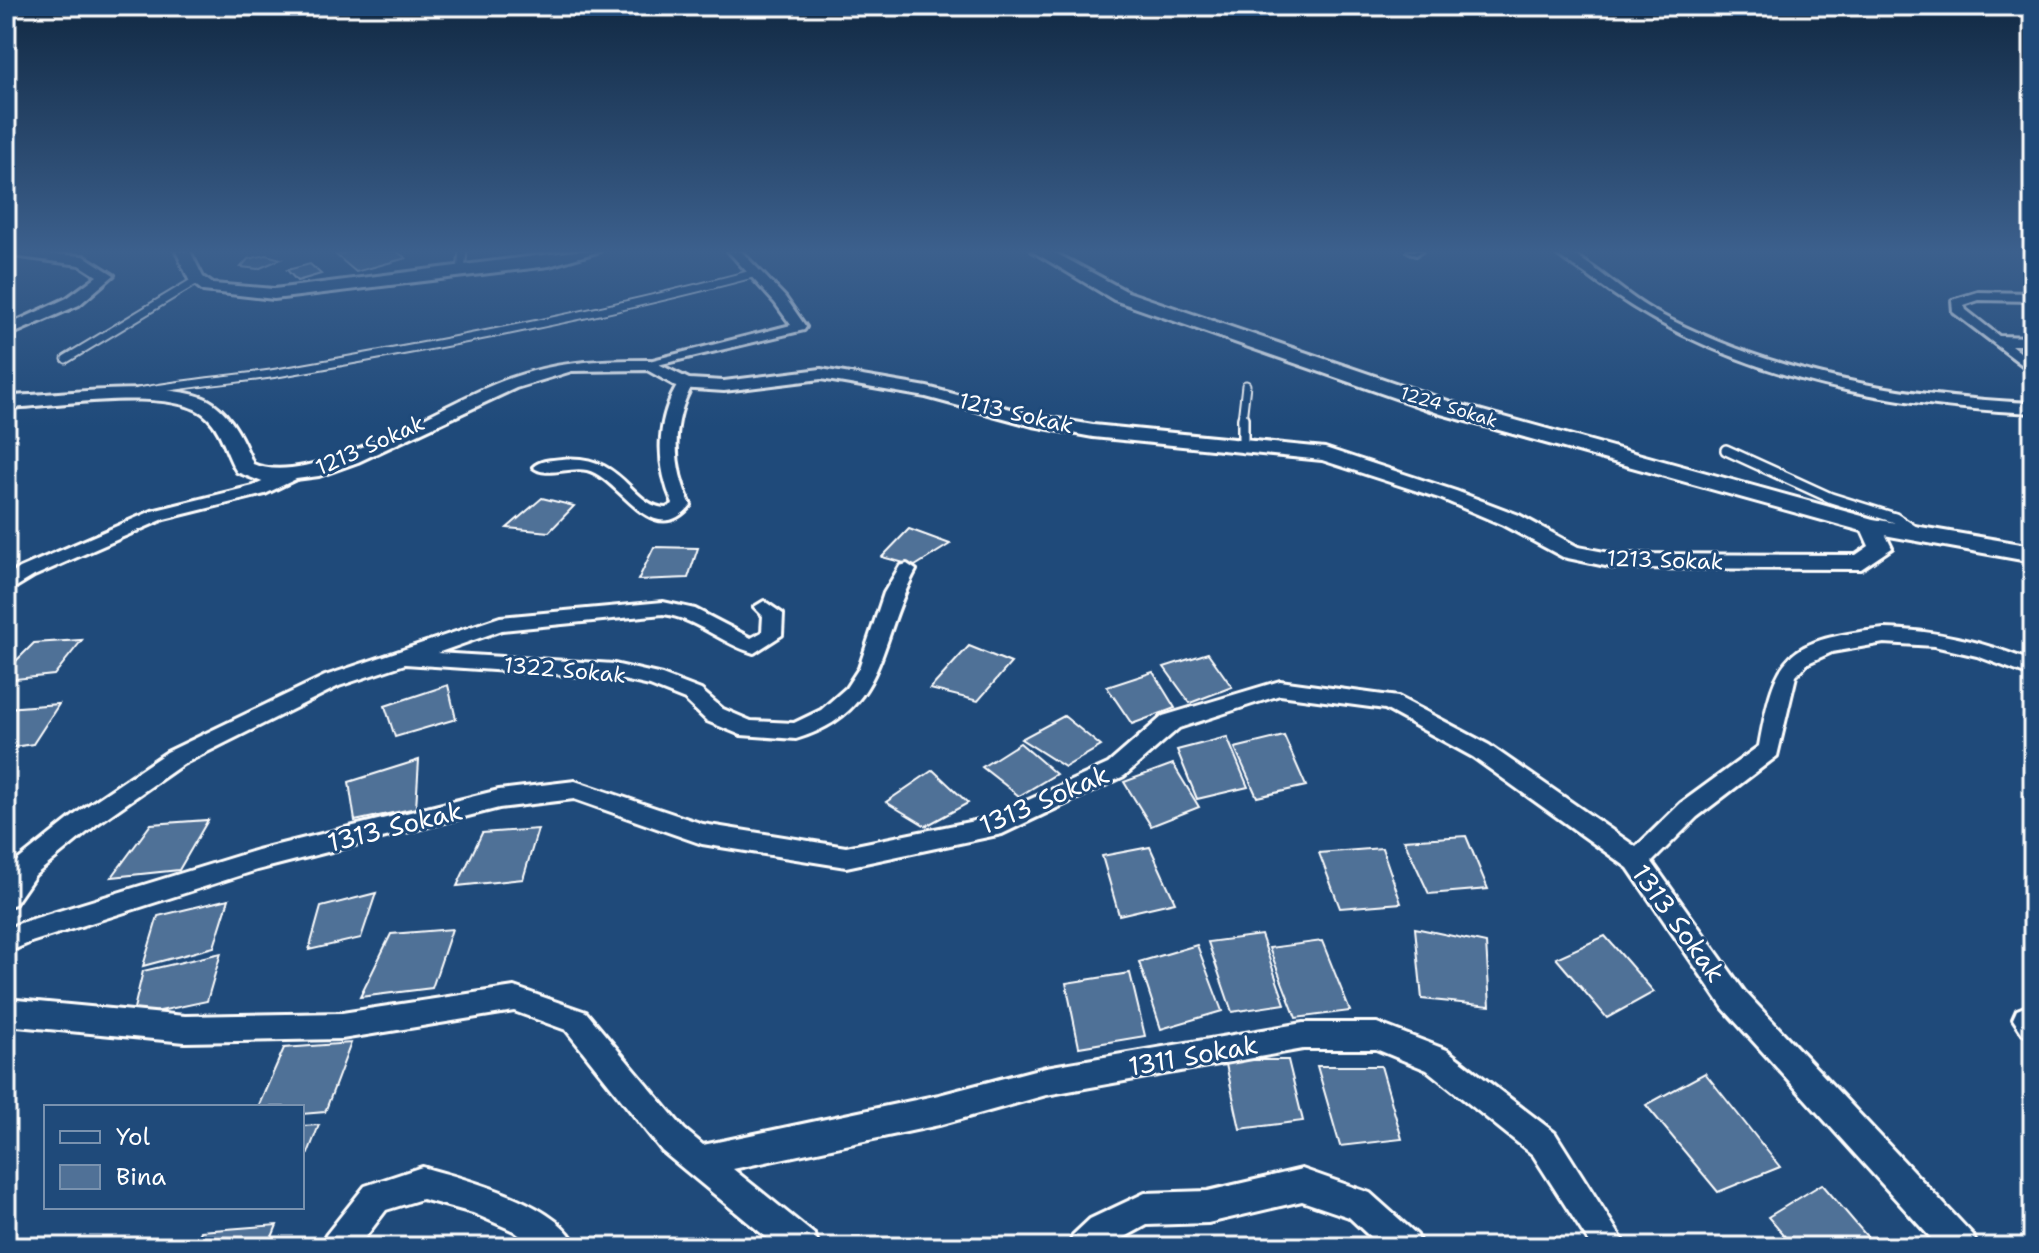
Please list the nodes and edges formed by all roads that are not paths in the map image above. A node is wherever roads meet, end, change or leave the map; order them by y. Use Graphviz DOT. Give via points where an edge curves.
graph roads {
  1 [pos="54,309"];
  2 [pos="148,309"];
  3 [pos="609,309"];
  4 [pos="785,309"];
  5 [pos="1159,309"];
  6 [pos="1642,309"];
  7 [pos="1959,309"];
  8 [pos="6,332"];
  9 [pos="1999,340"];
  10 [pos="2033,341"];
  11 [pos="66,359"];
  12 [pos="650,365"];
  13 [pos="2033,369"];
  14 [pos="685,384"];
  15 [pos="1246,385"];
  16 [pos="113,398"];
  17 [pos="6,402"];
  18 [pos="2033,408"];
  19 [pos="1243,448"];
  20 [pos="1726,450"];
  21 [pos="541,467"];
  22 [pos="290,475"];
  23 [pos="1871,526"];
  24 [pos="1920,534"];
  25 [pos="2033,554"];
  26 [pos="907,570"];
  27 [pos="6,587"];
  28 [pos="764,607"];
  29 [pos="405,657"];
  30 [pos="2033,670"];
  31 [pos="1637,861"];
  32 [pos="6,896"];
  33 [pos="6,942"];
  34 [pos="6,1012"];
  35 [pos="696,1162"];
  36 [pos="338,1247"];
  37 [pos="561,1247"];
  38 [pos="803,1247"];
  39 [pos="1085,1247"];
  40 [pos="1405,1247"];
  41 [pos="1611,1247"];
  42 [pos="1961,1247"];
  1 -- 8 [label="street"];
  2 -- 11 [label="lane"];
  3 -- 16 [label="lane"];
  4 -- 12 [label="street" via="799,327"];
  5 -- 23 [label="main road, 1224 Sokak" via="1478,417"];
  6 -- 18 [label="street" via="1736,354 1841,387 1963,406"];
  7 -- 9 [label="street"];
  9 -- 10 [label="street"];
  9 -- 13 [label="street"];
  12 -- 14 [label="street, 1213 Sokak"];
  12 -- 22 [label="street, 1213 Sokak" via="595,364 541,374 453,407 351,458"];
  14 -- 19 [label="street, 1213 Sokak" via="724,386 821,374 899,386 1093,431"];
  14 -- 21 [label="street" via="666,454 682,505 675,511 649,511 609,473 594,466"];
  15 -- 19 [label="lane"];
  16 -- 17 [label="street, 1213 Sokak"];
  16 -- 22 [label="street, 1213 Sokak" via="196,401 213,411 235,443 244,468 265,477"];
  19 -- 23 [label="street, 1213 Sokak" via="1325,454 1380,470 1511,520 1571,552 1615,561 1861,562 1881,548"];
  20 -- 24 [label="lane" via="1831,498 1895,518"];
  22 -- 27 [label="street" via="259,490 158,515 47,562"];
  23 -- 24 [label="main road"];
  24 -- 25 [label="main road"];
  26 -- 29 [label="street, 1322 Sokak" via="869,669 854,693 829,716 796,731 749,729 715,715 693,695 614,671"];
  28 -- 29 [label="street, 1322 Sokak" via="773,614 772,635 754,646 741,644 678,608 663,608 500,624"];
  29 -- 32 [label="street, 1322 Sokak" via="332,681 175,758 26,868"];
  30 -- 31 [label="street" via="1967,646 1911,634 1872,636 1806,652 1785,674 1769,750 1699,802"];
  31 -- 33 [label="street, 1313 Sokak" via="1481,751 1390,702 1280,688 1171,722 1116,770 993,827 846,857 702,834 575,790 499,799 257,860"];
  31 -- 42 [label="street, 1313 Sokak" via="1734,1000"];
  34 -- 35 [label="street" via="185,1029 342,1026 514,999 576,1021"];
  35 -- 38 [label="street"];
  35 -- 41 [label="street, 1311 Sokak" via="939,1110 1046,1081 1303,1036 1377,1036 1437,1060 1544,1144"];
  36 -- 37 [label="street" via="376,1197 422,1183 476,1198 525,1220"];
  39 -- 40 [label="street" via="1101,1230 1145,1209 1208,1207 1302,1185 1359,1204"];
}
